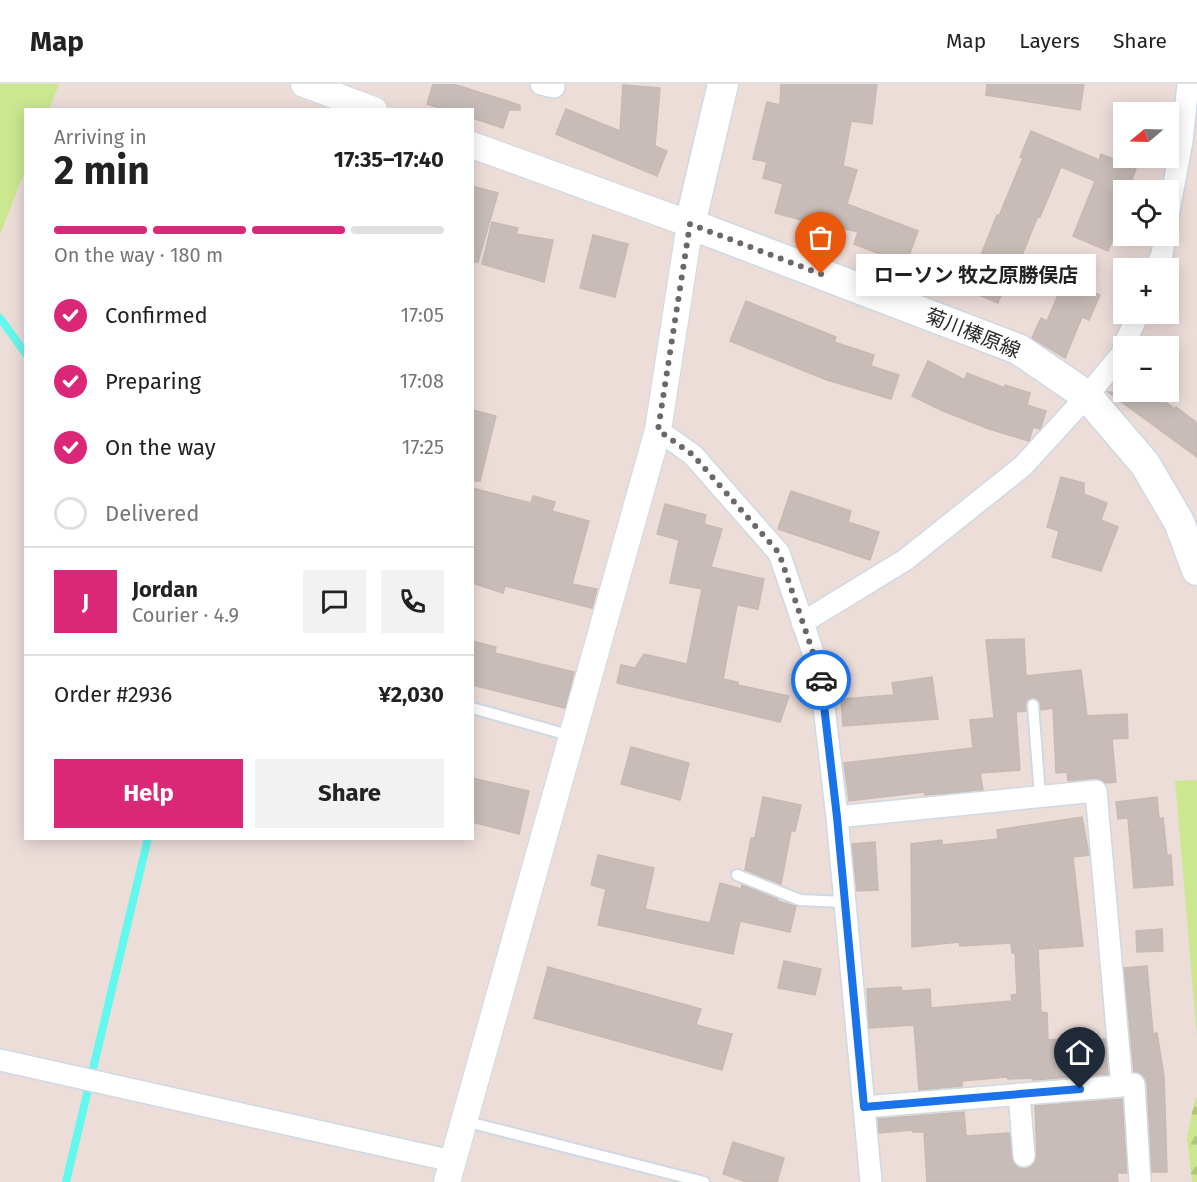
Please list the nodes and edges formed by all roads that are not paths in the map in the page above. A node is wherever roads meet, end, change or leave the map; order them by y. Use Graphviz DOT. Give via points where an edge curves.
graph roads {
  1 [pos="304,84"];
  2 [pos="723,84"];
  3 [pos="1188,84"];
  4 [pos="369,108"];
  5 [pos="474,146"];
  6 [pos="1175,180"];
  7 [pos="690,224"];
  8 [pos="1113,365"];
  9 [pos="1087,396"];
  10 [pos="658,430"];
  11 [pos="1188,521"];
  12 [pos="1197,570"];
  13 [pos="802,623"];
  14 [pos="1033,705"];
  15 [pos="474,709"];
  16 [pos="572,736"];
  17 [pos="1040,796"];
  18 [pos="837,817"];
  19 [pos="737,875"];
  20 [pos="845,902"];
  21 [pos="0,1060"];
  22 [pos="1122,1086"];
  23 [pos="1019,1094"];
  24 [pos="864,1107"];
  25 [pos="464,1121"];
  26 [pos="1024,1156"];
  27 [pos="450,1172"];
  28 [pos="704,1182"];
  29 [pos="872,1182"];
  30 [pos="1140,1182"];
  1 -- 4 [label="street"];
  2 -- 7 [label="main road"];
  3 -- 6 [label="street"];
  5 -- 7 [label="street"];
  7 -- 9 [label="main road, 菊川榛原線" via="1018,349"];
  7 -- 10 [label="street"];
  8 -- 9 [label="street"];
  9 -- 11 [label="main road, 菊川榛原線"];
  9 -- 13 [label="street" via="1023,466 905,560"];
  10 -- 13 [label="street" via="693,455 779,553"];
  10 -- 16 [label="street"];
  11 -- 12 [label="main road, 菊川榛原線"];
  13 -- 18 [label="street" via="820,673"];
  14 -- 17 [label="lane"];
  15 -- 16 [label="lane"];
  16 -- 25 [label="street"];
  17 -- 18 [label="street"];
  17 -- 22 [label="street" via="1096,791"];
  18 -- 20 [label="street"];
  19 -- 20 [label="lane" via="800,900"];
  20 -- 24 [label="street"];
  21 -- 27 [label="street"];
  22 -- 23 [label="street"];
  22 -- 30 [label="street" via="1134,1084"];
  23 -- 24 [label="street"];
  23 -- 26 [label="street"];
  24 -- 29 [label="street"];
  25 -- 27 [label="street"];
  25 -- 28 [label="lane"];
}
